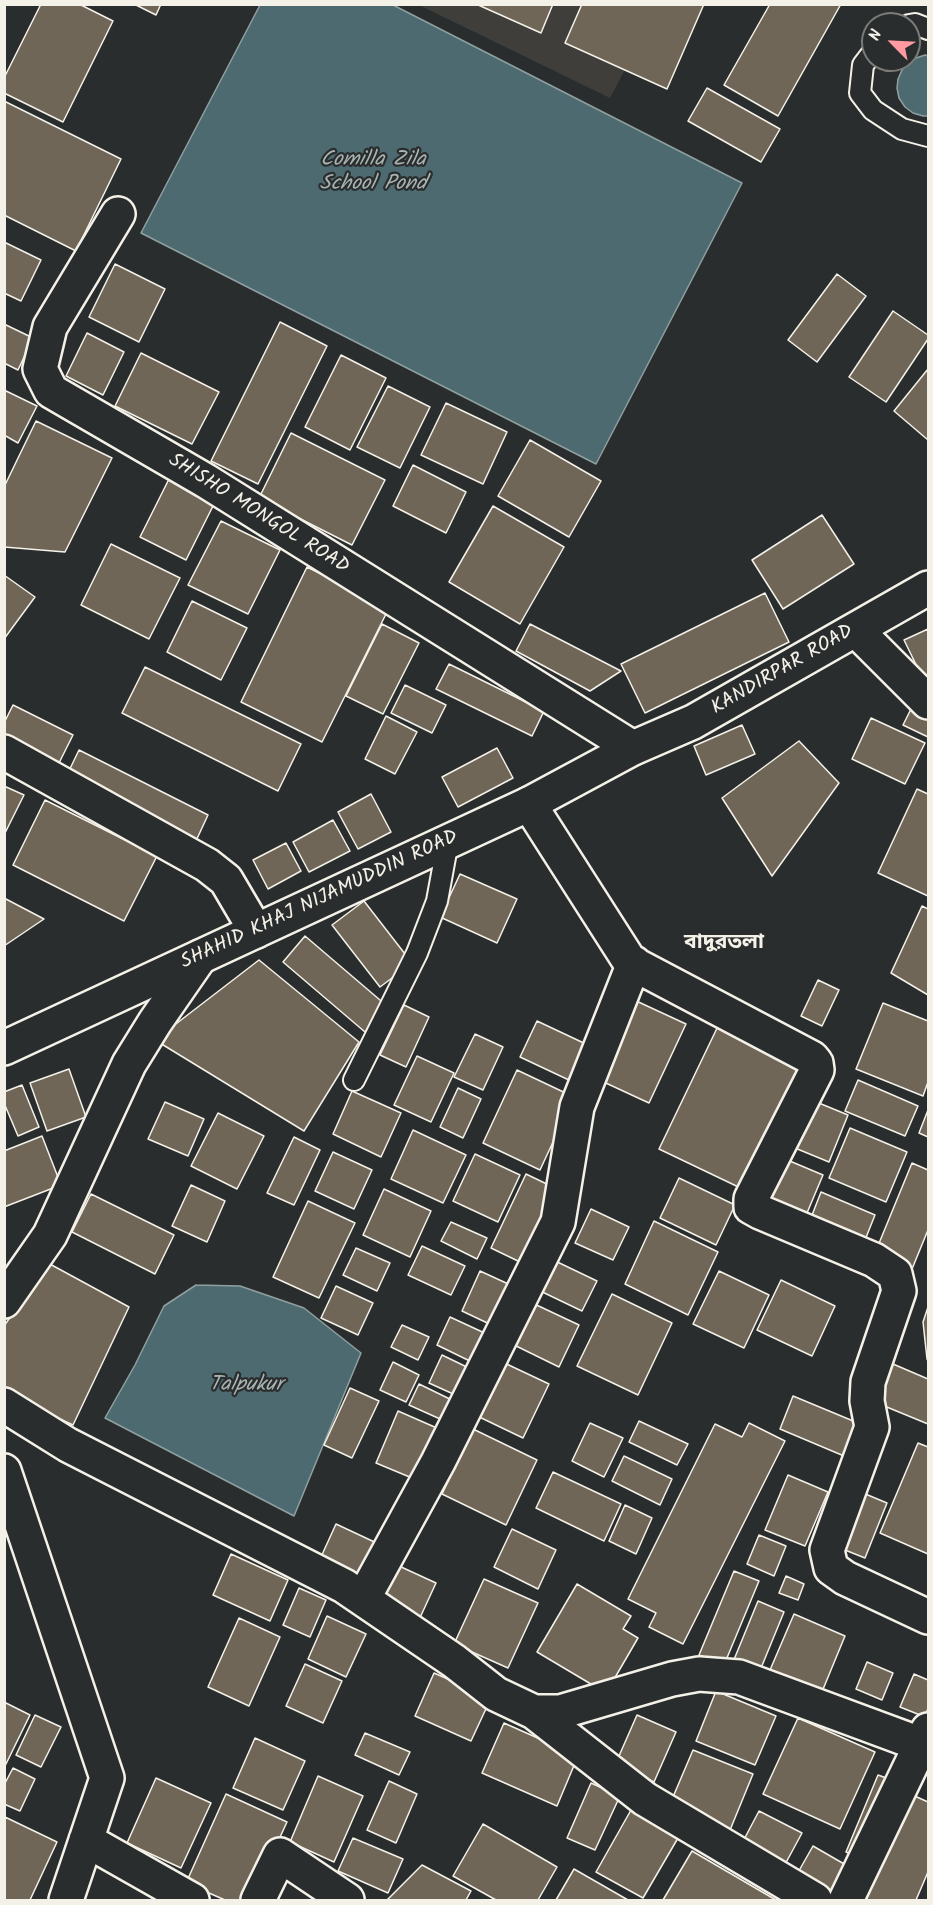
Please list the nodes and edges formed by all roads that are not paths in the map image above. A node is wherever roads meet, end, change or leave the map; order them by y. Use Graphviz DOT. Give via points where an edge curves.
graph roads {
  1 [pos="862,72"];
  2 [pos="928,136"];
  3 [pos="118,214"];
  4 [pos="928,588"];
  5 [pos="856,630"];
  6 [pos="928,702"];
  7 [pos="633,748"];
  8 [pos="4,752"];
  9 [pos="529,804"];
  10 [pos="448,841"];
  11 [pos="256,931"];
  12 [pos="200,957"];
  13 [pos="634,963"];
  14 [pos="4,1048"];
  15 [pos="354,1080"];
  16 [pos="4,1301"];
  17 [pos="4,1405"];
  18 [pos="4,1471"];
  19 [pos="10,1515"];
  20 [pos="363,1599"];
  21 [pos="928,1617"];
  22 [pos="534,1712"];
  23 [pos="927,1741"];
  24 [pos="86,1840"];
  25 [pos="66,1900"];
  26 [pos="192,1900"];
  27 [pos="258,1900"];
  28 [pos="347,1900"];
  29 [pos="815,1900"];
  30 [pos="846,1900"];
  1 -- 2 [label="lane" via="860,93 873,110 902,129"];
  3 -- 7 [label="street, SHISHO MONGOL ROAD" via="50,327 39,369 51,391 206,481"];
  4 -- 5 [label="street, KANDIRPAR ROAD"];
  5 -- 6 [label="street"];
  5 -- 7 [label="street, KANDIRPAR ROAD" via="693,722"];
  7 -- 9 [label="street, SHAHID KHAJ NIJAMUDDIN ROAD"];
  8 -- 11 [label="street" via="207,865 226,880"];
  9 -- 10 [label="street, SHAHID KHAJ NIJAMUDDIN ROAD"];
  9 -- 13 [label="street"];
  10 -- 11 [label="street, SHAHID KHAJ NIJAMUDDIN ROAD"];
  10 -- 15 [label="lane" via="437,901 417,953"];
  11 -- 12 [label="street, SHAHID KHAJ NIJAMUDDIN ROAD"];
  12 -- 14 [label="street, SHAHID KHAJ NIJAMUDDIN ROAD"];
  12 -- 16 [label="street" via="129,1064 50,1235"];
  13 -- 20 [label="street" via="577,1107 558,1222 438,1462"];
  13 -- 21 [label="street" via="816,1063 817,1070 750,1199 751,1207 874,1260 895,1274 899,1291 868,1382 872,1427 827,1550 831,1568 845,1578"];
  17 -- 20 [label="street" via="68,1445"];
  18 -- 19 [label="street"];
  19 -- 24 [label="street" via="107,1778"];
  20 -- 22 [label="street" via="496,1694"];
  22 -- 23 [label="street" via="560,1712 699,1674 740,1677"];
  22 -- 29 [label="street" via="645,1799"];
  23 -- 30 [label="street"];
  24 -- 25 [label="street"];
  24 -- 26 [label="street"];
  27 -- 28 [label="street" via="280,1855"];
}
